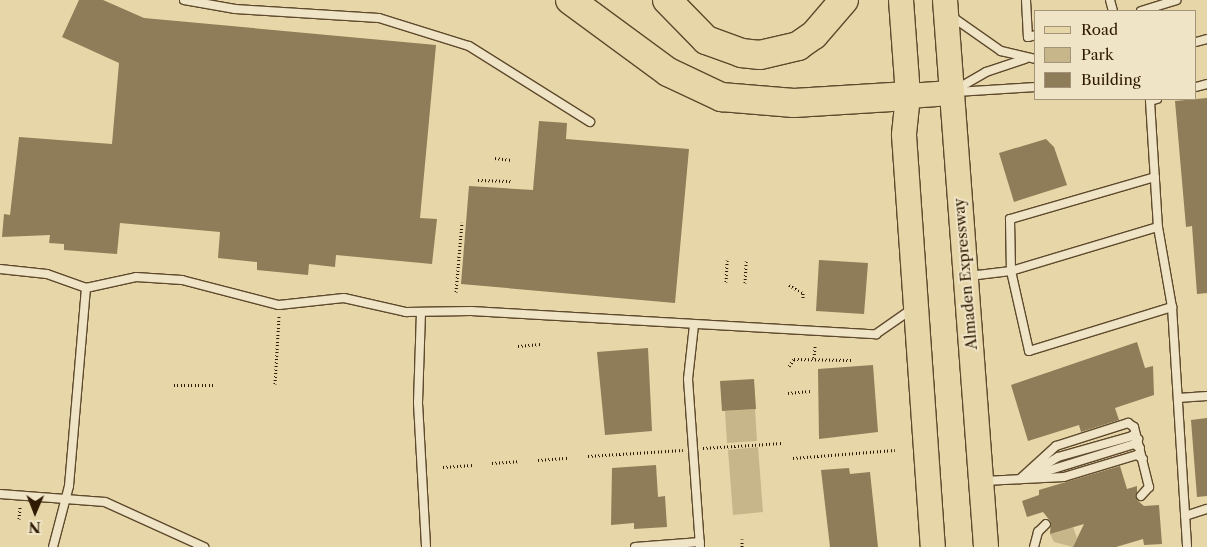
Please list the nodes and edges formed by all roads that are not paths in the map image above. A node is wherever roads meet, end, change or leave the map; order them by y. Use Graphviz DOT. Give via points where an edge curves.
graph roads {
  1 [pos="184,0"];
  2 [pos="570,0"];
  3 [pos="667,0"];
  4 [pos="844,0"];
  5 [pos="901,0"];
  6 [pos="1026,0"];
  7 [pos="1176,0"];
  8 [pos="945,6"];
  9 [pos="1144,10"];
  10 [pos="1034,36"];
  11 [pos="1026,59"];
  12 [pos="1034,59"];
  13 [pos="1034,87"];
  14 [pos="951,92"];
  15 [pos="908,96"];
  16 [pos="1154,100"];
  17 [pos="590,122"];
  18 [pos="1156,177"];
  19 [pos="1158,227"];
  20 [pos="0,269"];
  21 [pos="1012,271"];
  22 [pos="965,276"];
  23 [pos="86,288"];
  24 [pos="916,306"];
  25 [pos="1172,307"];
  26 [pos="421,312"];
  27 [pos="694,325"];
  28 [pos="1207,396"];
  29 [pos="1178,398"];
  30 [pos="1138,438"];
  31 [pos="1140,448"];
  32 [pos="1143,459"];
  33 [pos="1020,479"];
  34 [pos="981,482"];
  35 [pos="0,494"];
  36 [pos="1140,496"];
  37 [pos="67,498"];
  38 [pos="1207,510"];
  39 [pos="1185,516"];
  40 [pos="1046,524"];
  41 [pos="700,545"];
  42 [pos="53,547"];
  43 [pos="204,547"];
  44 [pos="426,547"];
  45 [pos="634,547"];
  46 [pos="933,547"];
  47 [pos="986,547"];
  48 [pos="1034,547"];
  49 [pos="1187,547"];
  1 -- 17 [label="lane" via="235,9 379,18 469,46"];
  2 -- 15 [label="highway" via="668,72 721,96 794,103"];
  3 -- 4 [label="highway" via="706,40 741,53 760,54 789,49 814,36"];
  5 -- 15 [label="main road"];
  6 -- 10 [label="lane" via="1028,37"];
  7 -- 9 [label="lane"];
  8 -- 11 [label="lane" via="991,46"];
  8 -- 14 [label="main road, Almaden Expressway"];
  11 -- 12 [label="lane"];
  11 -- 14 [label="lane" via="986,72"];
  13 -- 14 [label="lane"];
  14 -- 15 [label="main road"];
  14 -- 22 [label="main road, Almaden Expressway"];
  15 -- 24 [label="main road" via="904,135"];
  16 -- 18 [label="lane" via="1150,101"];
  18 -- 19 [label="lane"];
  18 -- 21 [label="lane" via="1010,219"];
  19 -- 21 [label="lane"];
  19 -- 25 [label="lane"];
  20 -- 23 [label="lane" via="47,274"];
  21 -- 22 [label="lane"];
  21 -- 25 [label="lane" via="1029,351"];
  22 -- 34 [label="main road, Almaden Expressway"];
  23 -- 26 [label="lane" via="136,277 182,280 279,305 344,298"];
  23 -- 37 [label="lane"];
  24 -- 27 [label="lane" via="876,334"];
  24 -- 46 [label="main road"];
  25 -- 29 [label="lane"];
  26 -- 27 [label="lane" via="470,310"];
  26 -- 44 [label="lane" via="418,403"];
  27 -- 41 [label="lane" via="688,379"];
  28 -- 29 [label="lane"];
  29 -- 39 [label="lane"];
  30 -- 31 [label="lane"];
  30 -- 33 [label="lane" via="1132,436 1058,458"];
  30 -- 33 [label="lane" via="1134,427 1128,423 1056,446"];
  31 -- 32 [label="lane"];
  31 -- 33 [label="lane" via="1134,444"];
  32 -- 33 [label="lane" via="1137,455 1064,476"];
  32 -- 36 [label="lane" via="1149,487"];
  33 -- 34 [label="lane"];
  34 -- 47 [label="main road, Almaden Expressway"];
  35 -- 37 [label="lane"];
  37 -- 42 [label="lane"];
  37 -- 43 [label="lane" via="105,502"];
  38 -- 39 [label="lane"];
  39 -- 49 [label="lane"];
  40 -- 48 [label="lane" via="1038,532"];
  41 -- 45 [label="lane"];
}
